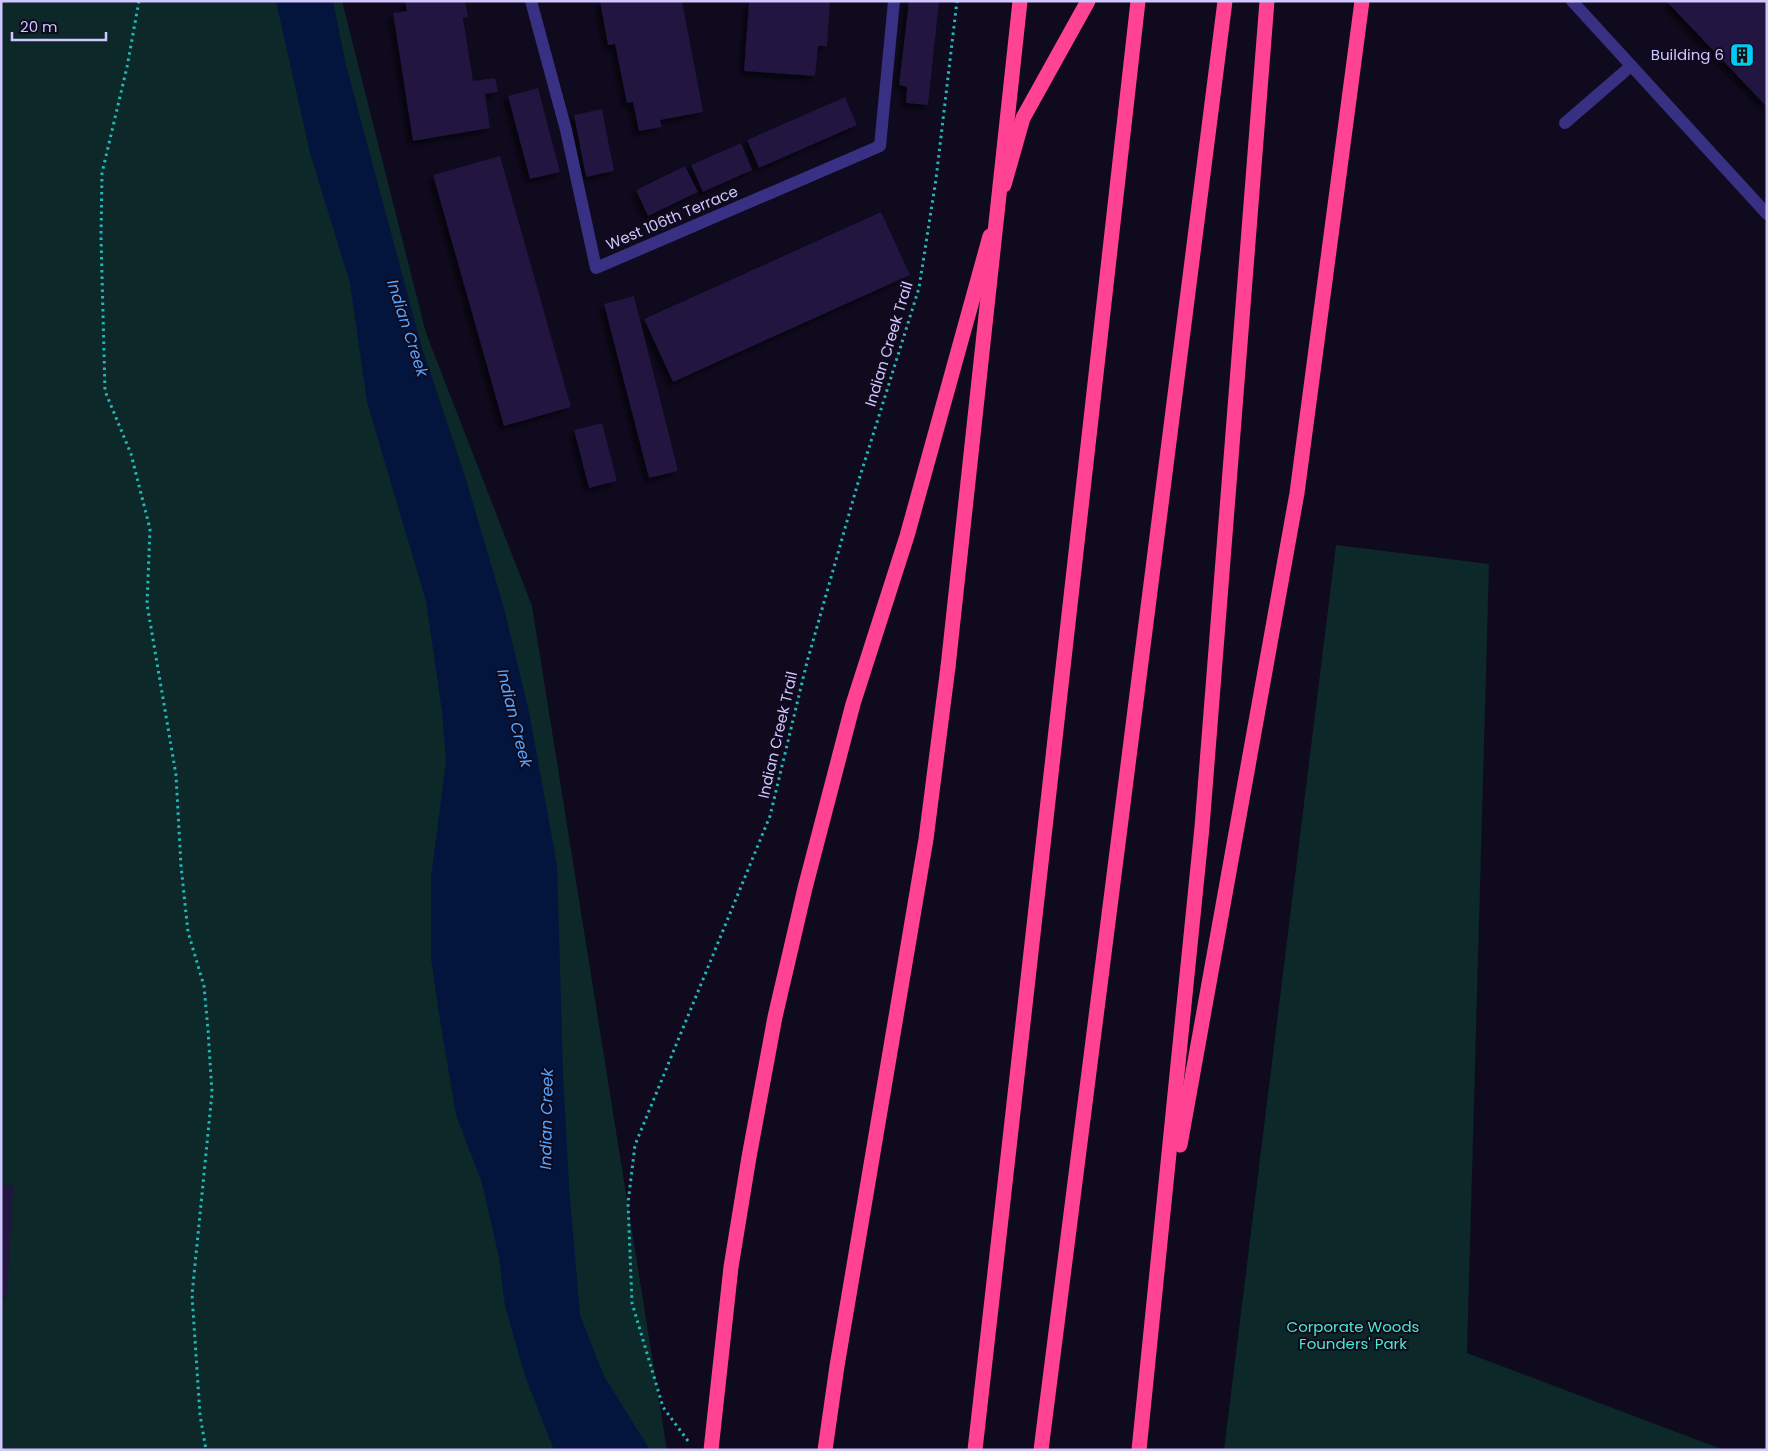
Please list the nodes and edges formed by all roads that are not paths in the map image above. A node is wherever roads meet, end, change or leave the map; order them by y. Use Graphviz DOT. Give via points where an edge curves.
graph roads {
  1 [pos="531,1"];
  2 [pos="894,1"];
  3 [pos="1020,1"];
  4 [pos="1088,1"];
  5 [pos="1138,1"];
  6 [pos="1225,1"];
  7 [pos="1267,1"];
  8 [pos="1362,1"];
  9 [pos="1572,1"];
  10 [pos="1631,66"];
  11 [pos="1565,123"];
  12 [pos="1767,214"];
  13 [pos="1160,1257"];
  14 [pos="711,1450"];
  15 [pos="825,1450"];
  16 [pos="974,1450"];
  17 [pos="1041,1450"];
  18 [pos="1139,1450"];
  1 -- 2 [label="street, West 106th Terrace" via="566,130 596,268 880,146"];
  3 -- 15 [label="highway, bridge" via="948,668 926,839"];
  4 -- 14 [label="highway" via="1023,118 907,536 853,704 805,888 775,1017 731,1267"];
  5 -- 16 [label="highway"];
  6 -- 17 [label="highway"];
  7 -- 13 [label="highway" via="1202,827"];
  8 -- 13 [label="highway" via="1297,493"];
  9 -- 10 [label="street"];
  10 -- 11 [label="street"];
  10 -- 12 [label="street"];
  13 -- 18 [label="highway"];
}
